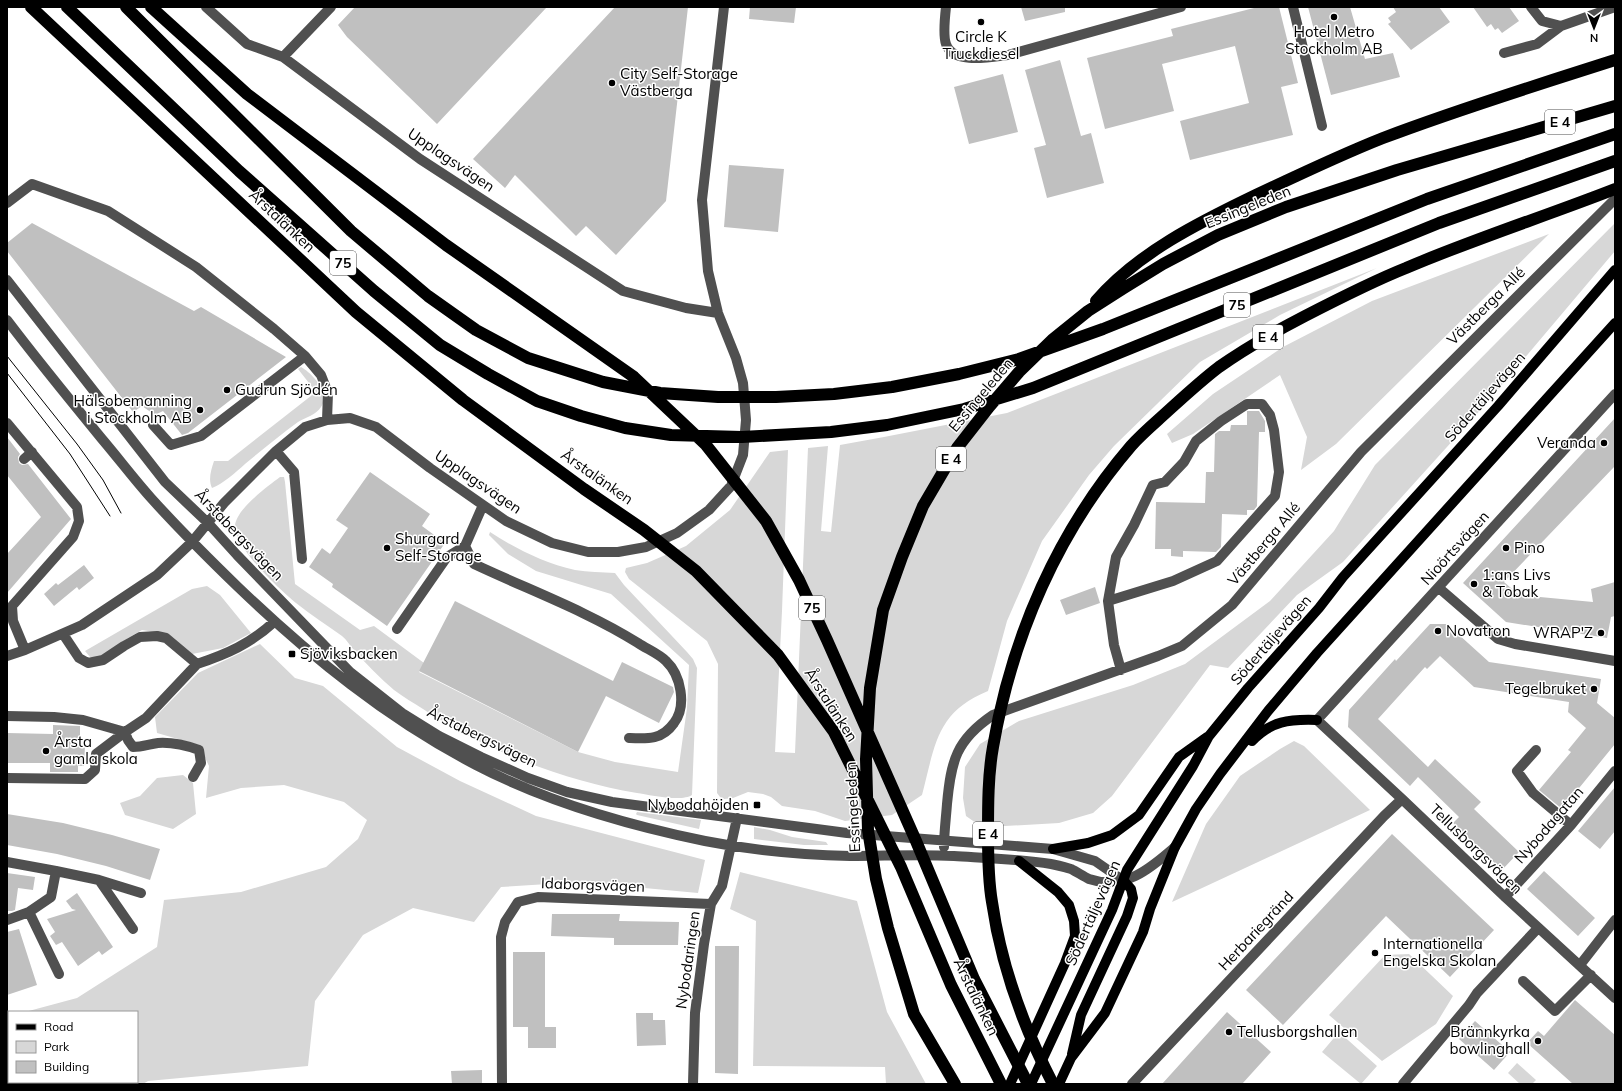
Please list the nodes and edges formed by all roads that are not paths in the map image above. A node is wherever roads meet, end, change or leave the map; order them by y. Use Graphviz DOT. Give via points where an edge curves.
graph roads {
  1 [pos="31,7"];
  2 [pos="67,7"];
  3 [pos="126,7"];
  4 [pos="151,7"];
  5 [pos="206,7"];
  6 [pos="331,7"];
  7 [pos="724,7"];
  8 [pos="946,7"];
  9 [pos="1181,7"];
  10 [pos="1293,7"];
  11 [pos="1531,7"];
  12 [pos="1615,7"];
  13 [pos="1561,26"];
  14 [pos="1504,53"];
  15 [pos="283,57"];
  16 [pos="1615,60"];
  17 [pos="1615,106"];
  18 [pos="1322,126"];
  19 [pos="1615,134"];
  20 [pos="1615,161"];
  21 [pos="1615,189"];
  22 [pos="1615,199"];
  23 [pos="7,202"];
  24 [pos="1615,270"];
  25 [pos="7,280"];
  26 [pos="1088,311"];
  27 [pos="718,313"];
  28 [pos="7,320"];
  29 [pos="1615,323"];
  30 [pos="305,356"];
  31 [pos="1615,394"];
  32 [pos="327,420"];
  33 [pos="7,423"];
  34 [pos="153,426"];
  35 [pos="276,451"];
  36 [pos="483,505"];
  37 [pos="208,522"];
  38 [pos="192,542"];
  39 [pos="465,546"];
  40 [pos="302,559"];
  41 [pos="1438,588"];
  42 [pos="1108,601"];
  43 [pos="274,622"];
  44 [pos="397,629"];
  45 [pos="63,634"];
  46 [pos="25,650"];
  47 [pos="7,656"];
  48 [pos="1615,661"];
  49 [pos="197,664"];
  50 [pos="1121,670"];
  51 [pos="7,716"];
  52 [pos="1317,720"];
  53 [pos="124,732"];
  54 [pos="1209,736"];
  55 [pos="628,738"];
  56 [pos="1536,750"];
  57 [pos="1615,771"];
  58 [pos="1220,774"];
  59 [pos="193,777"];
  60 [pos="7,778"];
  61 [pos="1402,799"];
  62 [pos="737,818"];
  63 [pos="1571,824"];
  64 [pos="944,841"];
  65 [pos="732,845"];
  66 [pos="1175,847"];
  67 [pos="1053,849"];
  68 [pos="944,856"];
  69 [pos="1019,861"];
  70 [pos="7,862"];
  71 [pos="56,871"];
  72 [pos="99,880"];
  73 [pos="1124,881"];
  74 [pos="141,893"];
  75 [pos="1505,898"];
  76 [pos="711,904"];
  77 [pos="29,912"];
  78 [pos="7,920"];
  79 [pos="1615,920"];
  80 [pos="1538,928"];
  81 [pos="133,929"];
  82 [pos="1580,965"];
  83 [pos="59,974"];
  84 [pos="1591,975"];
  85 [pos="1523,981"];
  86 [pos="1615,998"];
  87 [pos="1071,1058"];
  88 [pos="502,1084"];
  89 [pos="693,1084"];
  90 [pos="955,1084"];
  91 [pos="1001,1084"];
  92 [pos="1010,1084"];
  93 [pos="1030,1084"];
  94 [pos="1053,1084"];
  95 [pos="1059,1084"];
  96 [pos="1132,1084"];
  97 [pos="1403,1084"];
  1 -- 91 [label="highway, Årstalänken / 75" via="356,312 463,400 644,530 696,571 778,655 834,732 902,867 951,985"];
  2 -- 20 [label="highway, 75" via="239,171 374,291 440,345 538,401 625,428 671,434 742,437 831,432 887,425 964,409 1033,388 1439,223"];
  3 -- 19 [label="highway, 75" via="351,231 428,296 476,330 528,358 603,382 660,393 718,397 834,394 892,387 1019,359 1102,329 1427,199"];
  4 -- 93 [label="highway, Årstalänken / 75" via="247,94 446,245 634,377 706,445 766,522 799,580 916,841 974,979"];
  5 -- 15 [label="street, Upplagsvägen" via="247,44"];
  6 -- 15 [label="street"];
  7 -- 27 [label="street, Upplagsvägen" via="702,200 708,271"];
  8 -- 9 [label="street" via="945,44 951,53 962,57 981,58 1008,55"];
  10 -- 18 [label="street"];
  11 -- 13 [label="street" via="1542,21"];
  12 -- 13 [label="street"];
  13 -- 14 [label="street" via="1537,44"];
  15 -- 27 [label="street, Upplagsvägen" via="420,160 623,291 686,308"];
  16 -- 26 [label="highway" via="1383,138 1208,218 1129,268 1108,287"];
  17 -- 26 [label="highway, Essingeleden / E 4" via="1382,175 1286,207 1218,235 1163,264"];
  21 -- 94 [label="highway, E 4" via="1405,268 1278,330 1220,367 1179,401 1132,445 1084,508 1043,581 1024,627 1007,681 992,749 988,811 991,901 998,937 1012,986 1036,1052"];
  22 -- 50 [label="street, Västberga Allé" via="1361,452 1232,605 1182,646"];
  23 -- 30 [label="street" via="32,184 108,211 196,267"];
  24 -- 54 [label="main road, Södertäljevägen" via="1498,406 1343,577"];
  25 -- 37 [label="street, Årstabergsvägen" via="165,482"];
  26 -- 90 [label="highway, Essingeleden / E 4" via="1052,340 1019,372 988,406 957,448 923,506 883,610 870,688 866,759 868,830 888,928 914,1014"];
  27 -- 36 [label="street, Upplagsvägen" via="743,383 746,420 743,455 731,486 708,510 677,533 646,547 618,552 588,552 552,543 506,521"];
  28 -- 38 [label="street, Årstabergsvägen" via="149,496"];
  29 -- 58 [label="main road" via="1317,653"];
  30 -- 32 [label="street" via="321,375 328,393"];
  30 -- 34 [label="street" via="201,436 171,445"];
  31 -- 41 [label="street, Nioörtsvägen"];
  32 -- 35 [label="street, Upplagsvägen" via="305,427"];
  32 -- 36 [label="street, Upplagsvägen" via="350,418 376,427"];
  33 -- 46 [label="street" via="28,456 77,507 79,521 73,537 12,606 13,621"];
  35 -- 37 [label="street, Upplagsvägen" via="224,502"];
  35 -- 40 [label="street" via="294,472"];
  36 -- 39 [label="street"];
  37 -- 38 [label="street"];
  37 -- 62 [label="street, Årstabergsvägen" via="350,672 402,713 439,736 528,778 567,792 648,808"];
  38 -- 43 [label="street, Årstabergsvägen"];
  38 -- 45 [label="street" via="157,575 100,615"];
  39 -- 44 [label="street" via="447,557"];
  39 -- 55 [label="street" via="474,564 612,627 667,661 679,682 682,703 676,721 667,732 648,739"];
  41 -- 48 [label="street" via="1498,639"];
  41 -- 52 [label="street, Nioörtsvägen"];
  42 -- 42 [label="street" via="1116,557 1154,485 1164,482 1184,462 1196,440 1247,404 1262,404 1270,415 1279,472 1275,496 1217,561 1173,581"];
  42 -- 50 [label="street" via="1114,645"];
  43 -- 49 [label="street" via="241,647"];
  43 -- 65 [label="street, Årstabergsvägen" via="362,694 407,725 474,765 515,784 615,820"];
  45 -- 46 [label="street"];
  45 -- 49 [label="street" via="79,658 88,663 103,660 140,638 157,636 166,638"];
  46 -- 47 [label="street"];
  49 -- 53 [label="street" via="146,718"];
  50 -- 64 [label="street, Västberga Allé" via="993,714 977,725 957,753 950,773"];
  51 -- 53 [label="street" via="83,720"];
  52 -- 58 [label="main road" via="1278,723 1262,731"];
  52 -- 61 [label="street, Tellusborgsvägen"];
  53 -- 59 [label="street" via="133,747 181,743 199,750 201,763"];
  53 -- 60 [label="street" via="96,754 95,770 85,779"];
  54 -- 67 [label="main road" via="1179,757 1138,815 1112,835 1088,843"];
  54 -- 73 [label="main road, Södertäljevägen" via="1128,870"];
  56 -- 63 [label="street" via="1517,771 1533,793"];
  57 -- 63 [label="street, Nybodagatan"];
  58 -- 66 [label="main road" via="1196,809"];
  61 -- 75 [label="street, Tellusborgsvägen"];
  61 -- 96 [label="street, Herbariegränd"];
  62 -- 64 [label="street, Årstabergsvägen" via="847,833"];
  62 -- 65 [label="street, Nybodaringen"];
  63 -- 75 [label="street, Nybodagatan"];
  64 -- 67 [label="street, Årstabergsvägen"];
  64 -- 68 [label="street, Västberga Allé"];
  65 -- 68 [label="street, Årstabergsvägen" via="794,853 846,856"];
  65 -- 76 [label="street, Nybodaringen" via="722,886"];
  66 -- 73 [label="street, Årstabergsvägen" via="1152,867"];
  66 -- 87 [label="main road" via="1143,932 1104,1013"];
  67 -- 73 [label="street, Årstabergsvägen" via="1095,861"];
  68 -- 69 [label="street, Årstabergsvägen"];
  69 -- 73 [label="street, Årstabergsvägen" via="1052,864 1089,878 1108,882"];
  69 -- 92 [label="main road" via="1058,892 1069,905 1075,936"];
  70 -- 71 [label="street"];
  71 -- 72 [label="street"];
  71 -- 77 [label="street" via="51,897"];
  72 -- 74 [label="street"];
  72 -- 81 [label="street"];
  73 -- 87 [label="main road" via="1134,898 1081,1015"];
  73 -- 93 [label="main road, Södertäljevägen"];
  75 -- 80 [label="street, Tellusborgsvägen"];
  76 -- 88 [label="street, Idaborgsvägen" via="538,898 518,902 505,922 501,937"];
  76 -- 89 [label="street, Nybodaringen" via="695,1013"];
  77 -- 78 [label="street"];
  77 -- 83 [label="street"];
  79 -- 82 [label="street"];
  80 -- 82 [label="street, Tellusborgsvägen"];
  80 -- 97 [label="street" via="1477,993"];
  82 -- 84 [label="street, Tellusborgsvägen"];
  84 -- 85 [label="street" via="1556,1011"];
  84 -- 86 [label="street, Tellusborgsvägen"];
  87 -- 95 [label="main road"];
}
